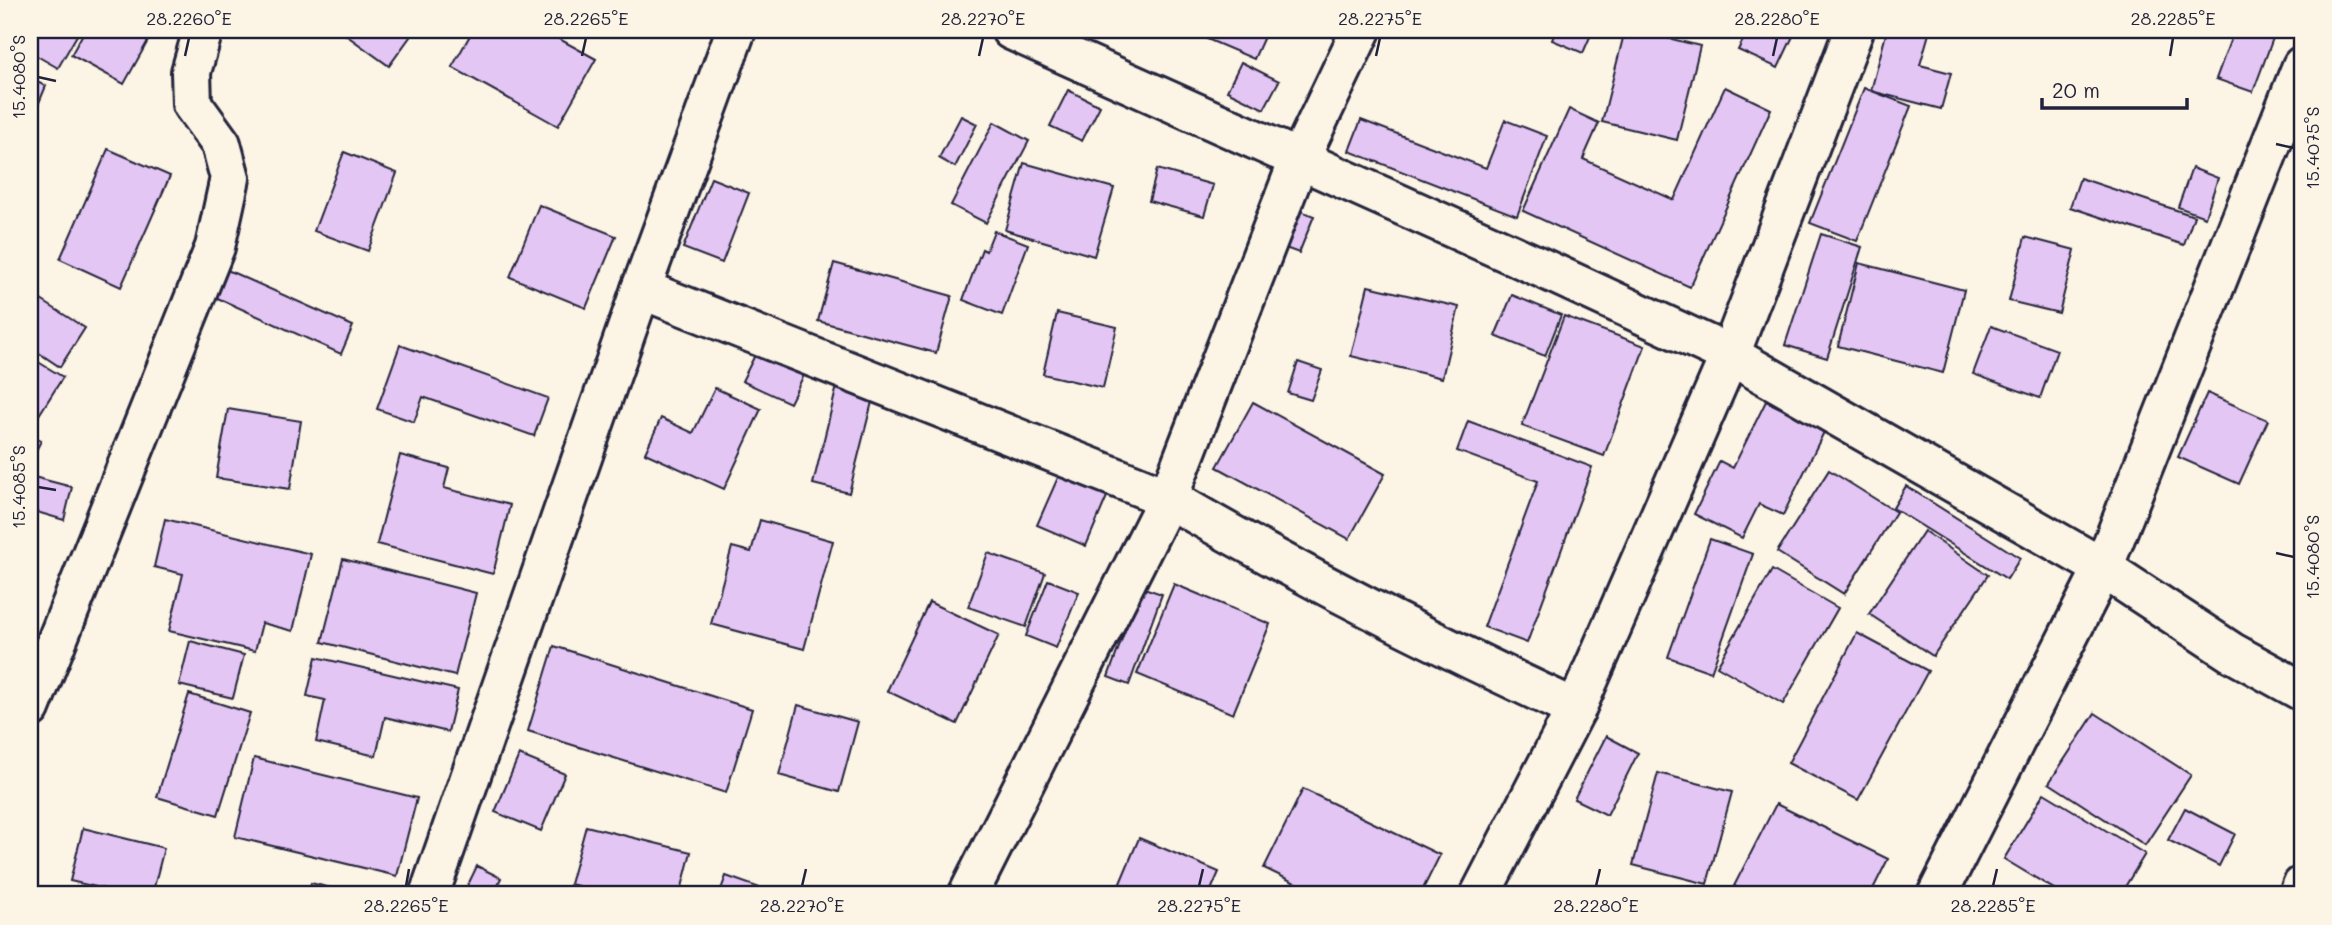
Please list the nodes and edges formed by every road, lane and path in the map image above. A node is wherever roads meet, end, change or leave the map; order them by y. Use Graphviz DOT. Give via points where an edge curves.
graph roads {
  1 [pos="203,30"];
  2 [pos="736,30"];
  3 [pos="1011,30"];
  4 [pos="1361,30"];
  5 [pos="1854,30"];
  6 [pos="2302,66"];
  7 [pos="1299,160"];
  8 [pos="640,289"];
  9 [pos="1730,355"];
  10 [pos="1168,498"];
  11 [pos="2103,568"];
  12 [pos="2302,691"];
  13 [pos="30,708"];
  14 [pos="1576,709"];
  15 [pos="2302,886"];
  16 [pos="429,895"];
  17 [pos="968,895"];
  18 [pos="1480,895"];
  19 [pos="1937,895"];
  20 [pos="2299,895"];
  1 -- 13 [label="street" via="191,72 192,104 220,144 230,178 215,247"];
  2 -- 8 [label="street"];
  3 -- 7 [label="street"];
  4 -- 7 [label="street"];
  5 -- 9 [label="street"];
  6 -- 11 [label="street"];
  7 -- 9 [label="street"];
  7 -- 10 [label="street"];
  8 -- 10 [label="street"];
  8 -- 16 [label="street"];
  9 -- 11 [label="street"];
  9 -- 14 [label="street"];
  10 -- 14 [label="street" via="1455,653"];
  10 -- 17 [label="street"];
  11 -- 12 [label="street" via="2231,652"];
  11 -- 19 [label="street"];
  14 -- 18 [label="street"];
  15 -- 20 [label="street"];
}
